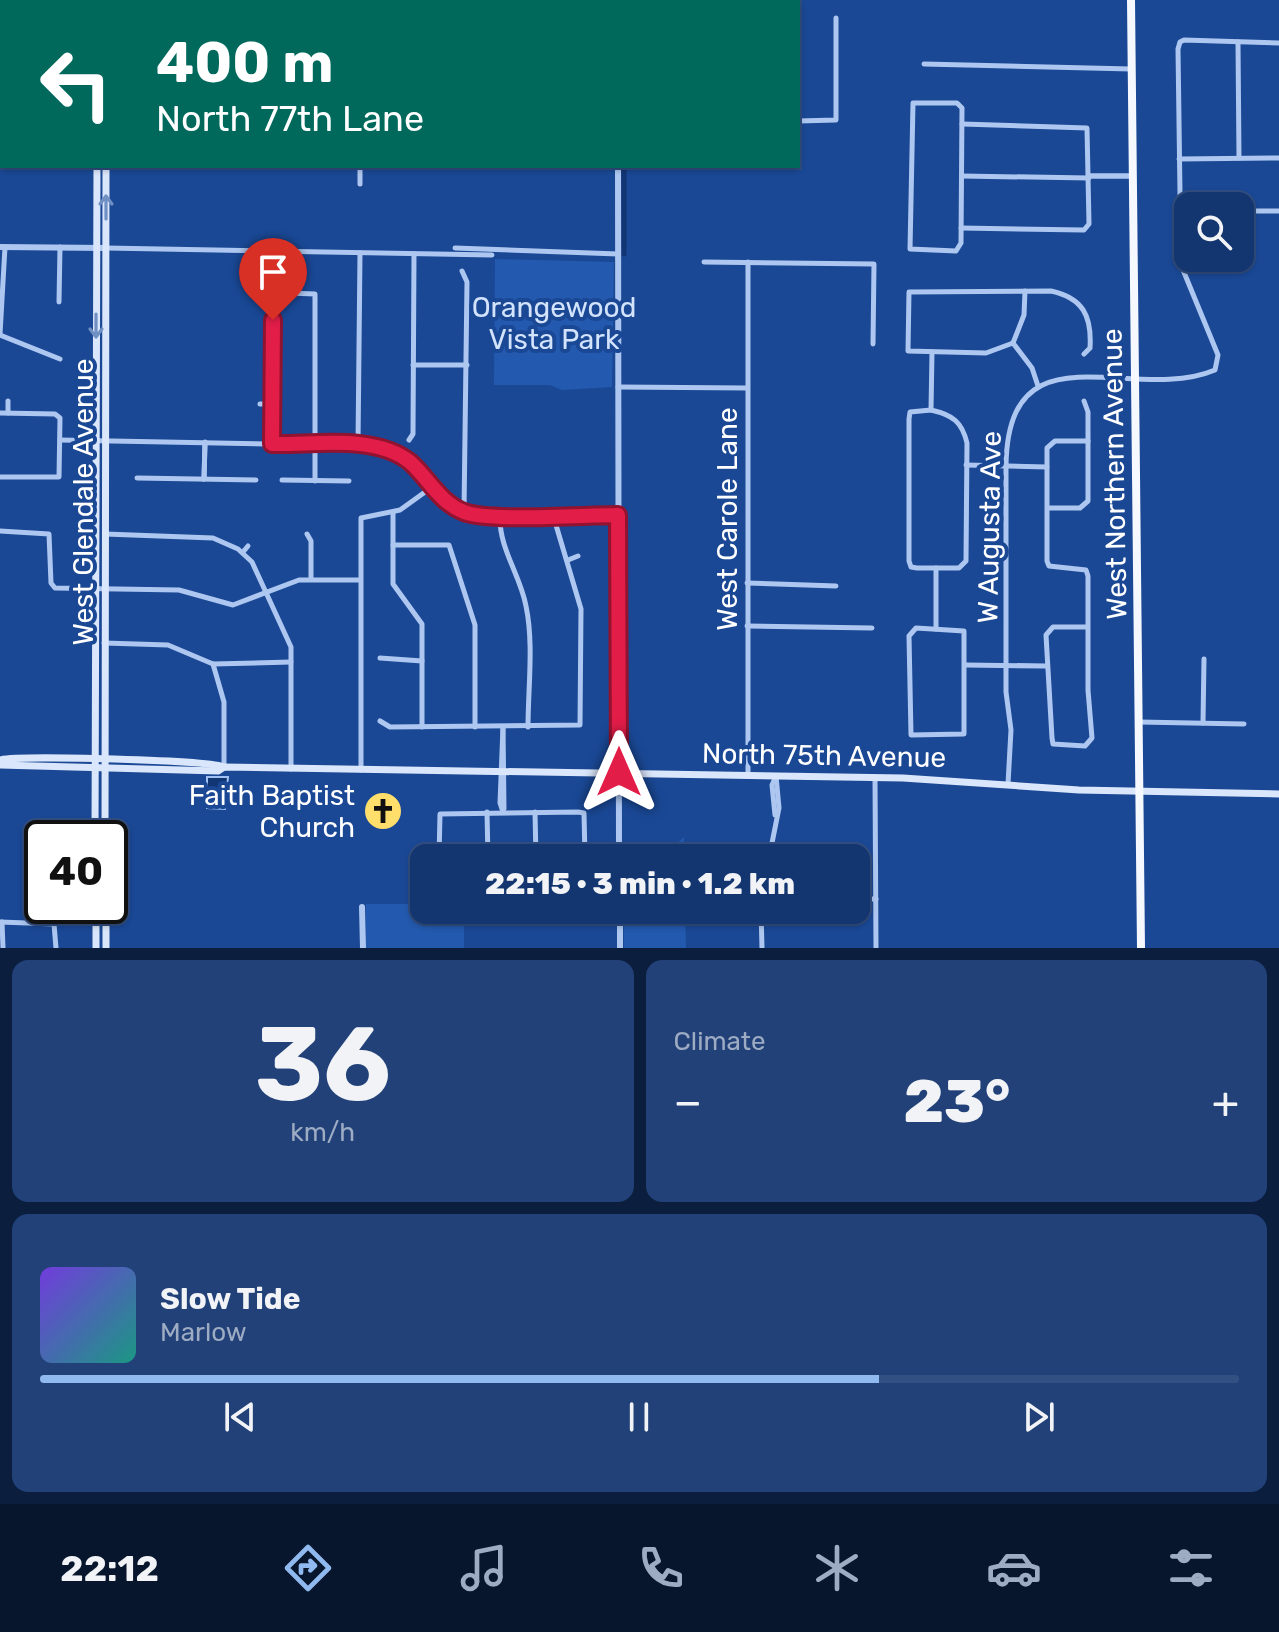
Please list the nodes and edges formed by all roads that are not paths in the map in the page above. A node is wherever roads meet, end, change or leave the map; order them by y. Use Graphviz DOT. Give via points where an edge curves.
graph roads {
  1 [pos="1131,0"];
  2 [pos="836,18"];
  3 [pos="1238,42"];
  4 [pos="1279,43"];
  5 [pos="924,64"];
  6 [pos="1131,69"];
  7 [pos="800,121"];
  8 [pos="962,124"];
  9 [pos="1239,158"];
  10 [pos="1279,158"];
  11 [pos="1179,159"];
  12 [pos="97,168"];
  13 [pos="106,168"];
  14 [pos="360,168"];
  15 [pos="618,168"];
  16 [pos="962,176"];
  17 [pos="1132,176"];
  18 [pos="1089,177"];
  19 [pos="360,184"];
  20 [pos="1179,192"];
  21 [pos="1254,211"];
  22 [pos="1279,211"];
  23 [pos="961,228"];
  24 [pos="2,247"];
  25 [pos="60,247"];
  26 [pos="97,248"];
  27 [pos="106,248"];
  28 [pos="455,248"];
  29 [pos="274,252"];
  30 [pos="360,253"];
  31 [pos="414,254"];
  32 [pos="618,254"];
  33 [pos="492,255"];
  34 [pos="704,262"];
  35 [pos="748,262"];
  36 [pos="462,271"];
  37 [pos="1183,272"];
  38 [pos="1025,291"];
  39 [pos="262,292"];
  40 [pos="273,292"];
  41 [pos="59,302"];
  42 [pos="0,335"];
  43 [pos="1013,343"];
  44 [pos="873,344"];
  45 [pos="932,352"];
  46 [pos="1084,354"];
  47 [pos="60,359"];
  48 [pos="413,365"];
  49 [pos="467,365"];
  50 [pos="1135,378"];
  51 [pos="1038,386"];
  52 [pos="618,387"];
  53 [pos="747,388"];
  54 [pos="8,401"];
  55 [pos="1084,401"];
  56 [pos="260,404"];
  57 [pos="272,404"];
  58 [pos="931,410"];
  59 [pos="0,413"];
  60 [pos="8,413"];
  61 [pos="60,440"];
  62 [pos="96,440"];
  63 [pos="105,440"];
  64 [pos="409,440"];
  65 [pos="1088,441"];
  66 [pos="205,442"];
  67 [pos="272,444"];
  68 [pos="315,445"];
  69 [pos="358,445"];
  70 [pos="966,465"];
  71 [pos="1006,466"];
  72 [pos="1047,467"];
  73 [pos="0,477"];
  74 [pos="137,478"];
  75 [pos="204,479"];
  76 [pos="256,480"];
  77 [pos="282,480"];
  78 [pos="315,481"];
  79 [pos="349,481"];
  80 [pos="432,487"];
  81 [pos="1048,508"];
  82 [pos="464,512"];
  83 [pos="393,513"];
  84 [pos="553,515"];
  85 [pos="618,515"];
  86 [pos="500,516"];
  87 [pos="0,531"];
  88 [pos="105,534"];
  89 [pos="307,534"];
  90 [pos="393,545"];
  91 [pos="248,546"];
  92 [pos="243,552"];
  93 [pos="578,556"];
  94 [pos="568,560"];
  95 [pos="936,568"];
  96 [pos="311,579"];
  97 [pos="360,580"];
  98 [pos="747,583"];
  99 [pos="836,586"];
  100 [pos="95,588"];
  101 [pos="105,589"];
  102 [pos="268,592"];
  103 [pos="747,626"];
  104 [pos="1088,627"];
  105 [pos="872,628"];
  106 [pos="936,629"];
  107 [pos="95,643"];
  108 [pos="105,643"];
  109 [pos="380,658"];
  110 [pos="1204,659"];
  111 [pos="422,661"];
  112 [pos="291,662"];
  113 [pos="213,664"];
  114 [pos="966,665"];
  115 [pos="1006,666"];
  116 [pos="1046,666"];
  117 [pos="380,721"];
  118 [pos="1139,722"];
  119 [pos="1203,723"];
  120 [pos="1244,724"];
  121 [pos="422,727"];
  122 [pos="475,727"];
  123 [pos="503,727"];
  124 [pos="528,727"];
  125 [pos="0,762"];
  126 [pos="99,764"];
  127 [pos="224,767"];
  128 [pos="291,769"];
  129 [pos="361,770"];
  130 [pos="503,771"];
  131 [pos="619,772"];
  132 [pos="748,775"];
  133 [pos="776,776"];
  134 [pos="875,777"];
  135 [pos="1008,784"];
  136 [pos="1140,792"];
  137 [pos="1279,794"];
  138 [pos="487,812"];
  139 [pos="503,812"];
  140 [pos="535,812"];
  141 [pos="96,820"];
  142 [pos="104,820"];
  143 [pos="439,844"];
  144 [pos="488,844"];
  145 [pos="536,844"];
  146 [pos="585,844"];
  147 [pos="619,844"];
  148 [pos="771,844"];
  149 [pos="870,899"];
  150 [pos="876,899"];
  151 [pos="362,907"];
  152 [pos="1,922"];
  153 [pos="96,924"];
  154 [pos="106,924"];
  155 [pos="620,924"];
  156 [pos="761,924"];
  157 [pos="3,948"];
  158 [pos="56,948"];
  159 [pos="96,948"];
  160 [pos="106,948"];
  161 [pos="363,948"];
  162 [pos="620,948"];
  163 [pos="762,948"];
  164 [pos="876,948"];
  165 [pos="1141,948"];
  1 -- 6 [label="main road, West Northern Avenue"];
  2 -- 7 [label="street" via="836,120"];
  3 -- 4 [label="street"];
  3 -- 9 [label="street"];
  3 -- 11 [label="street" via="1180,42"];
  5 -- 6 [label="street"];
  6 -- 17 [label="main road, West Northern Avenue"];
  8 -- 16 [label="street"];
  8 -- 18 [label="street" via="1087,128"];
  8 -- 23 [label="street" via="961,104 913,103 910,249 960,248"];
  9 -- 10 [label="street"];
  9 -- 11 [label="street"];
  11 -- 20 [label="street"];
  12 -- 26 [label="main road, West Glendale Avenue"];
  27 -- 13 [label="main road, West Glendale Avenue, one-way"];
  14 -- 19 [label="street"];
  15 -- 32 [label="street"];
  16 -- 18 [label="street"];
  16 -- 23 [label="street"];
  17 -- 18 [label="street"];
  17 -- 50 [label="main road, West Northern Avenue"];
  18 -- 23 [label="street" via="1088,228"];
  21 -- 22 [label="street"];
  24 -- 25 [label="street"];
  24 -- 42 [label="street"];
  25 -- 26 [label="street"];
  25 -- 41 [label="street"];
  26 -- 27 [label="street"];
  26 -- 62 [label="main road, West Glendale Avenue, one-way"];
  27 -- 29 [label="street"];
  27 -- 63 [label="main road, West Glendale Avenue"];
  28 -- 32 [label="street"];
  29 -- 30 [label="street"];
  29 -- 40 [label="street"];
  30 -- 31 [label="street"];
  30 -- 69 [label="street"];
  31 -- 33 [label="street"];
  31 -- 48 [label="street"];
  32 -- 52 [label="street"];
  34 -- 35 [label="street"];
  35 -- 44 [label="street" via="874,264"];
  35 -- 53 [label="street, West Carole Lane"];
  36 -- 49 [label="street" via="467,282"];
  37 -- 50 [label="street" via="1219,364 1196,377"];
  38 -- 43 [label="street" via="1024,315"];
  38 -- 45 [label="street" via="909,292 908,351"];
  38 -- 46 [label="street" via="1051,291 1078,301 1088,314 1091,333"];
  39 -- 40 [label="street"];
  40 -- 57 [label="street"];
  40 -- 68 [label="street" via="315,294"];
  42 -- 47 [label="street"];
  43 -- 45 [label="street" via="986,353"];
  43 -- 51 [label="street"];
  45 -- 58 [label="street"];
  48 -- 49 [label="street"];
  48 -- 64 [label="street"];
  49 -- 82 [label="street"];
  50 -- 51 [label="street" via="1069,378"];
  50 -- 118 [label="main road, West Northern Avenue"];
  51 -- 71 [label="street, W Augusta Ave" via="1012,415"];
  52 -- 53 [label="street"];
  52 -- 85 [label="street"];
  53 -- 98 [label="street, West Carole Lane"];
  54 -- 60 [label="street"];
  55 -- 65 [label="street"];
  56 -- 57 [label="street"];
  57 -- 67 [label="street"];
  58 -- 70 [label="street" via="946,413 963,427"];
  58 -- 95 [label="street" via="910,412 911,567"];
  59 -- 60 [label="street"];
  60 -- 61 [label="street" via="59,415"];
  61 -- 62 [label="street"];
  61 -- 73 [label="street" via="59,477"];
  62 -- 63 [label="street"];
  62 -- 100 [label="main road, West Glendale Avenue"];
  63 -- 66 [label="street"];
  63 -- 88 [label="main road, West Glendale Avenue"];
  65 -- 72 [label="street" via="1049,442"];
  65 -- 81 [label="street" via="1086,506"];
  66 -- 67 [label="street"];
  66 -- 75 [label="street"];
  67 -- 68 [label="street"];
  68 -- 69 [label="street"];
  68 -- 78 [label="street"];
  69 -- 80 [label="street" via="400,455"];
  70 -- 71 [label="street"];
  70 -- 95 [label="street" via="964,566"];
  71 -- 72 [label="street"];
  71 -- 115 [label="street, W Augusta Ave"];
  72 -- 81 [label="street"];
  74 -- 75 [label="street"];
  75 -- 76 [label="street"];
  77 -- 78 [label="street"];
  78 -- 79 [label="street"];
  80 -- 82 [label="street"];
  80 -- 83 [label="street"];
  81 -- 104 [label="street" via="1049,566 1086,570"];
  82 -- 86 [label="street"];
  83 -- 90 [label="street"];
  83 -- 97 [label="street" via="361,518"];
  84 -- 85 [label="street"];
  84 -- 86 [label="street"];
  84 -- 94 [label="street"];
  85 -- 131 [label="street"];
  86 -- 124 [label="street" via="503,543 528,616"];
  87 -- 100 [label="street" via="49,534 52,587"];
  88 -- 92 [label="street" via="200,536"];
  88 -- 101 [label="main road, West Glendale Avenue"];
  89 -- 96 [label="street"];
  90 -- 111 [label="street" via="393,584 422,624"];
  90 -- 122 [label="street" via="449,545 475,625"];
  91 -- 92 [label="street"];
  92 -- 102 [label="street"];
  93 -- 94 [label="street"];
  94 -- 124 [label="street" via="581,609 580,725"];
  95 -- 106 [label="street"];
  96 -- 97 [label="street"];
  96 -- 102 [label="street"];
  97 -- 129 [label="street"];
  98 -- 99 [label="street"];
  98 -- 103 [label="street, West Carole Lane"];
  100 -- 101 [label="street"];
  100 -- 107 [label="main road, West Glendale Avenue"];
  101 -- 102 [label="street" via="179,590 228,605"];
  101 -- 108 [label="main road, West Glendale Avenue"];
  102 -- 112 [label="street" via="291,647"];
  103 -- 105 [label="street"];
  103 -- 132 [label="street, West Carole Lane"];
  104 -- 116 [label="street" via="1048,629"];
  104 -- 116 [label="street" via="1090,744 1053,744"];
  106 -- 114 [label="street" via="964,631"];
  106 -- 114 [label="street" via="912,630 911,735 964,734"];
  107 -- 108 [label="street"];
  107 -- 126 [label="main road, West Glendale Avenue"];
  108 -- 113 [label="street" via="168,645"];
  108 -- 126 [label="main road, West Glendale Avenue"];
  109 -- 111 [label="street"];
  110 -- 119 [label="street"];
  111 -- 121 [label="street"];
  112 -- 113 [label="street"];
  112 -- 128 [label="street"];
  113 -- 127 [label="street" via="224,702"];
  114 -- 115 [label="street"];
  115 -- 116 [label="street"];
  115 -- 135 [label="street, W Augusta Ave"];
  117 -- 121 [label="street" via="390,727"];
  118 -- 119 [label="street"];
  118 -- 136 [label="main road, West Northern Avenue"];
  119 -- 120 [label="street"];
  121 -- 122 [label="street"];
  122 -- 123 [label="street"];
  123 -- 124 [label="street"];
  123 -- 130 [label="street"];
  125 -- 126 [label="main road, North 75th Avenue"];
  126 -- 127 [label="main road, North 75th Avenue" via="218,771"];
  126 -- 141 [label="main road, West Glendale Avenue"];
  126 -- 142 [label="main road, West Glendale Avenue"];
  127 -- 128 [label="main road, North 75th Avenue"];
  128 -- 129 [label="main road, North 75th Avenue"];
  129 -- 130 [label="main road, North 75th Avenue"];
  130 -- 131 [label="main road, North 75th Avenue"];
  130 -- 139 [label="street"];
  131 -- 132 [label="main road, North 75th Avenue"];
  131 -- 147 [label="street"];
  132 -- 133 [label="main road, North 75th Avenue"];
  133 -- 134 [label="main road, North 75th Avenue"];
  133 -- 148 [label="street"];
  134 -- 135 [label="main road, North 75th Avenue"];
  134 -- 150 [label="street"];
  135 -- 136 [label="main road, North 75th Avenue"];
  136 -- 137 [label="main road, North 75th Avenue"];
  136 -- 165 [label="main road, West Northern Avenue"];
  138 -- 139 [label="street"];
  138 -- 143 [label="street" via="440,814"];
  138 -- 144 [label="street"];
  139 -- 140 [label="street"];
  140 -- 145 [label="street"];
  140 -- 146 [label="street" via="584,813"];
  149 -- 150 [label="street"];
  150 -- 164 [label="street"];
  151 -- 161 [label="street"];
  152 -- 157 [label="street"];
  152 -- 158 [label="street" via="54,924"];
  153 -- 159 [label="main road"];
  154 -- 160 [label="main road"];
  155 -- 162 [label="street"];
  156 -- 163 [label="street"];
}
